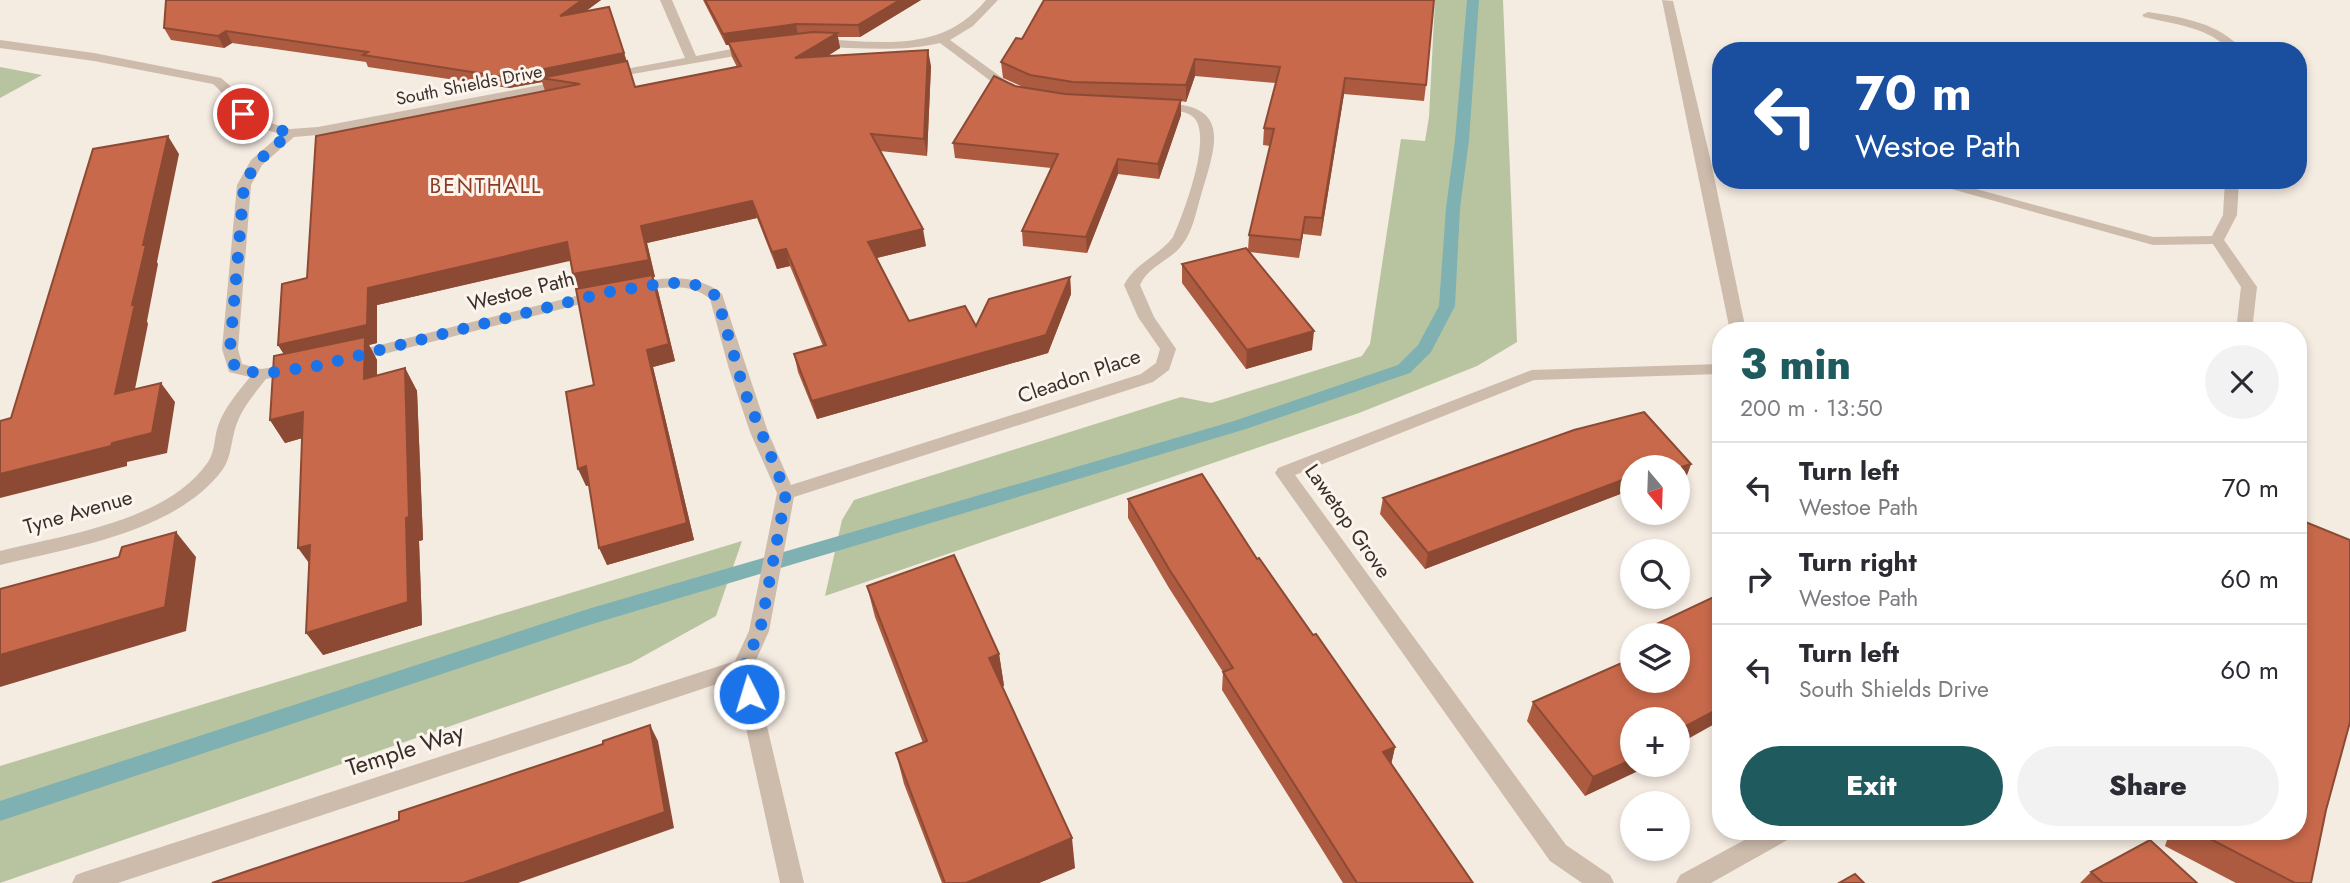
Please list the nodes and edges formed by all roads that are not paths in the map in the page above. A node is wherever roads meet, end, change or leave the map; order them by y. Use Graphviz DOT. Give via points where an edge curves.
graph roads {
  1 [pos="666,0"];
  2 [pos="992,0"];
  3 [pos="1667,1"];
  4 [pos="2148,15"];
  5 [pos="942,39"];
  6 [pos="2227,42"];
  7 [pos="804,43"];
  8 [pos="0,44"];
  9 [pos="766,47"];
  10 [pos="691,59"];
  11 [pos="1023,96"];
  12 [pos="1147,106"];
  13 [pos="290,133"];
  14 [pos="1704,162"];
  15 [pos="1712,162"];
  16 [pos="1959,189"];
  17 [pos="2231,189"];
  18 [pos="2217,240"];
  19 [pos="1736,322"];
  20 [pos="2245,322"];
  21 [pos="1712,369"];
  22 [pos="261,374"];
  23 [pos="786,493"];
  24 [pos="0,558"];
  25 [pos="743,667"];
  26 [pos="1767,840"];
  27 [pos="84,883"];
  28 [pos="792,883"];
  29 [pos="1602,883"];
  30 [pos="1688,883"];
  1 -- 10 [label="street"];
  2 -- 5 [label="street" via="981,15"];
  3 -- 14 [label="street"];
  4 -- 6 [label="street" via="2171,18"];
  5 -- 7 [label="street"];
  5 -- 11 [label="street"];
  8 -- 13 [label="street, South Shields Drive" via="217,81 243,114"];
  9 -- 10 [label="street, South Shields Drive"];
  10 -- 13 [label="street, South Shields Drive"];
  12 -- 23 [label="street, Cleadon Place" via="1185,108 1197,114 1208,129 1208,154 1179,239 1169,252 1136,274 1132,285 1168,349 1163,366 1147,378"];
  13 -- 22 [label="street" via="256,163 244,185 230,349 235,368"];
  14 -- 15 [label="street"];
  14 -- 19 [label="street"];
  16 -- 18 [label="street" via="2153,241"];
  17 -- 18 [label="street" via="2230,215"];
  18 -- 20 [label="street" via="2249,287"];
  21 -- 29 [label="street, Lawetop Grove" via="1532,375 1284,472 1558,852"];
  22 -- 23 [label="street, Westoe Path" via="323,364 608,292 689,283 717,297 741,382"];
  22 -- 24 [label="street, Tyne Avenue" via="240,398 218,463 194,490 133,523"];
  23 -- 25 [label="street" via="760,631"];
  25 -- 27 [label="street, Temple Way"];
  25 -- 28 [label="street"];
  26 -- 30 [label="street"];
}
